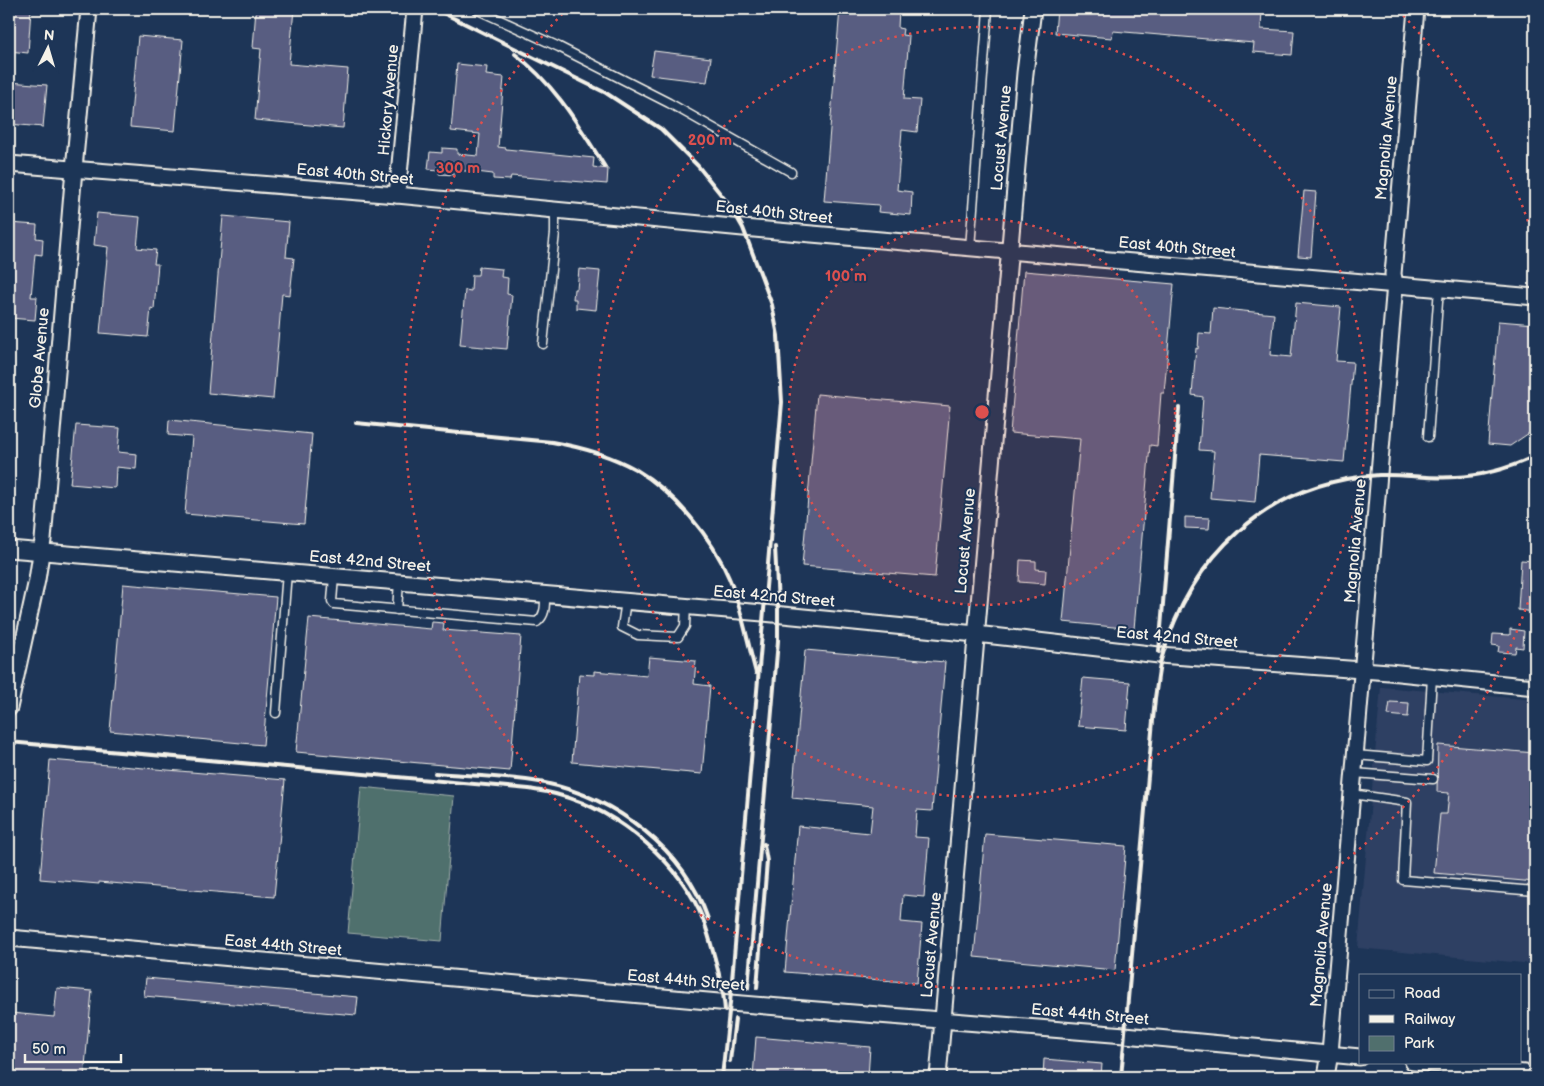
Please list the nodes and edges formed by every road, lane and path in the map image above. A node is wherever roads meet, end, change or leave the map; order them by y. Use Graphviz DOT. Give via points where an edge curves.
graph roads {
  1 [pos="89,9"];
  2 [pos="415,9"];
  3 [pos="476,9"];
  4 [pos="988,9"];
  5 [pos="1033,9"];
  6 [pos="1416,9"];
  7 [pos="9,164"];
  8 [pos="74,169"];
  9 [pos="790,172"];
  10 [pos="397,195"];
  11 [pos="555,210"];
  12 [pos="970,248"];
  13 [pos="1010,251"];
  14 [pos="1395,284"];
  15 [pos="1439,288"];
  16 [pos="1535,297"];
  17 [pos="543,344"];
  18 [pos="1428,437"];
  19 [pos="9,549"];
  20 [pos="41,552"];
  21 [pos="287,572"];
  22 [pos="334,576"];
  23 [pos="399,582"];
  24 [pos="546,595"];
  25 [pos="626,601"];
  26 [pos="686,606"];
  27 [pos="396,610"];
  28 [pos="976,634"];
  29 [pos="13,668"];
  30 [pos="1363,670"];
  31 [pos="1432,677"];
  32 [pos="1535,687"];
  33 [pos="9,708"];
  34 [pos="276,713"];
  35 [pos="1356,755"];
  36 [pos="1354,773"];
  37 [pos="1433,779"];
  38 [pos="1352,794"];
  39 [pos="1535,891"];
  40 [pos="9,938"];
  41 [pos="943,1020"];
  42 [pos="1330,1053"];
  43 [pos="1359,1057"];
  44 [pos="1433,1064"];
  45 [pos="1535,1074"];
  46 [pos="938,1077"];
  47 [pos="1326,1077"];
  1 -- 8 [label="street, Globe Avenue"];
  2 -- 10 [label="street, Hickory Avenue"];
  3 -- 9 [label="lane" via="660,99"];
  4 -- 12 [label="lane"];
  5 -- 13 [label="street, Locust Avenue"];
  6 -- 14 [label="street, Magnolia Avenue" via="1393,274"];
  7 -- 8 [label="street, East 40th Street"];
  8 -- 10 [label="street, East 40th Street"];
  8 -- 20 [label="street, Globe Avenue"];
  10 -- 11 [label="street, East 40th Street"];
  11 -- 12 [label="street, East 40th Street"];
  11 -- 17 [label="lane"];
  12 -- 13 [label="street, East 40th Street"];
  13 -- 14 [label="street, East 40th Street"];
  13 -- 28 [label="street, Locust Avenue"];
  14 -- 15 [label="street, East 40th Street"];
  14 -- 30 [label="street, Magnolia Avenue"];
  15 -- 16 [label="street, East 40th Street"];
  15 -- 18 [label="lane"];
  19 -- 20 [label="street, East 42nd Street"];
  20 -- 21 [label="street, East 42nd Street"];
  20 -- 29 [label="street, Globe Avenue" via="37,580"];
  21 -- 22 [label="street, East 42nd Street"];
  21 -- 34 [label="lane"];
  22 -- 23 [label="street, East 42nd Street"];
  22 -- 27 [label="lane" via="334,604"];
  23 -- 24 [label="street, East 42nd Street"];
  23 -- 27 [label="lane"];
  24 -- 25 [label="street, East 42nd Street"];
  24 -- 27 [label="lane" via="544,613 537,622"];
  25 -- 26 [label="street, East 42nd Street"];
  25 -- 26 [label="lane" via="622,627 638,635 678,637 685,626"];
  26 -- 28 [label="street, East 42nd Street"];
  28 -- 30 [label="street, East 42nd Street" via="1158,655"];
  28 -- 41 [label="street, Locust Avenue"];
  29 -- 33 [label="street, Globe Avenue"];
  30 -- 31 [label="street, East 42nd Street"];
  30 -- 35 [label="street, Magnolia Avenue"];
  31 -- 32 [label="street, East 42nd Street"];
  31 -- 35 [label="lane" via="1426,761"];
  35 -- 36 [label="street, Magnolia Avenue"];
  36 -- 37 [label="lane"];
  36 -- 38 [label="street, Magnolia Avenue"];
  38 -- 39 [label="lane" via="1407,802 1403,880"];
  38 -- 42 [label="street, Magnolia Avenue"];
  40 -- 41 [label="street, East 44th Street"];
  41 -- 42 [label="street, East 44th Street"];
  41 -- 46 [label="street, Locust Avenue"];
  42 -- 43 [label="street, East 44th Street"];
  42 -- 47 [label="street, Magnolia Avenue"];
  44 -- 45 [label="street"];
}
